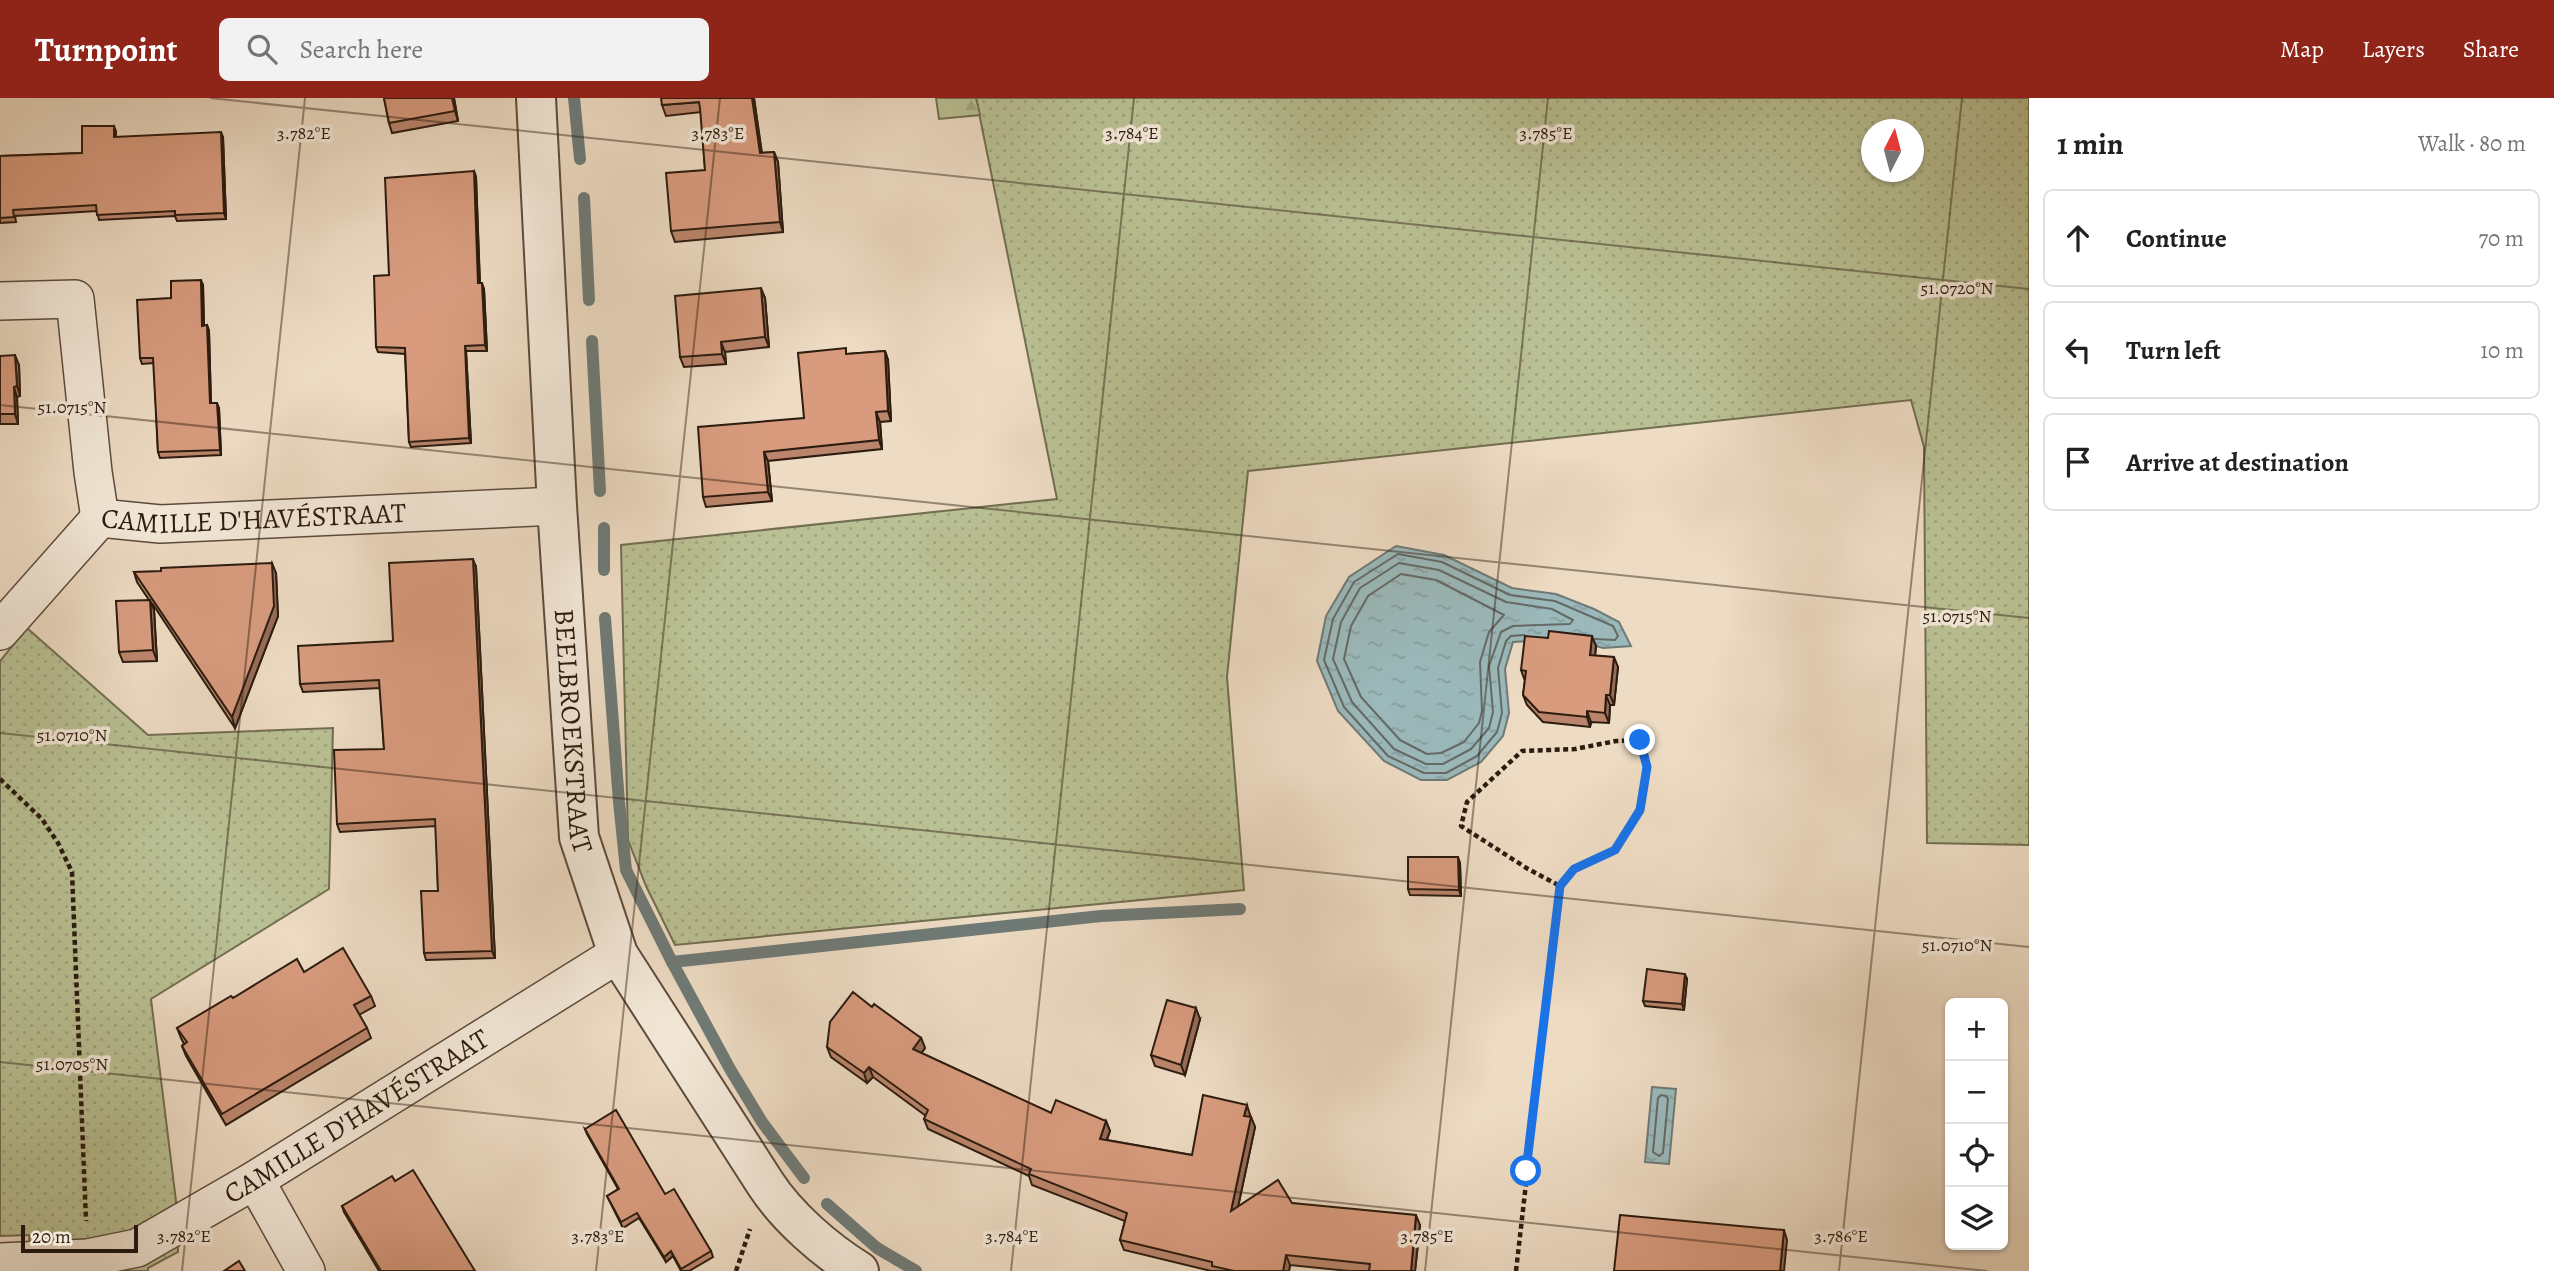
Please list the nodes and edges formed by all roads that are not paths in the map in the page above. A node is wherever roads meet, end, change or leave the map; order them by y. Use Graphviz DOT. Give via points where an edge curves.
graph roads {
  1 [pos="536,98"];
  2 [pos="0,301"];
  3 [pos="557,506"];
  4 [pos="100,518"];
  5 [pos="0,631"];
  6 [pos="618,954"];
  7 [pos="255,1180"];
  8 [pos="0,1262"];
  9 [pos="306,1271"];
  10 [pos="859,1271"];
  1 -- 3 [label="street, BEELBROEKSTRAAT"];
  2 -- 4 [label="street" via="75,299"];
  3 -- 4 [label="street, CAMILLE D'HAVÉSTRAAT" via="160,524"];
  3 -- 6 [label="street, BEELBROEKSTRAAT" via="579,837"];
  4 -- 5 [label="street, CAMILLE D'HAVÉSTRAAT"];
  6 -- 7 [label="street, CAMILLE D'HAVÉSTRAAT"];
  6 -- 10 [label="street, BEELBROEKSTRAAT" via="780,1206"];
  7 -- 8 [label="street, CAMILLE D'HAVÉSTRAAT" via="137,1248 88,1258"];
  7 -- 9 [label="street"];
}
